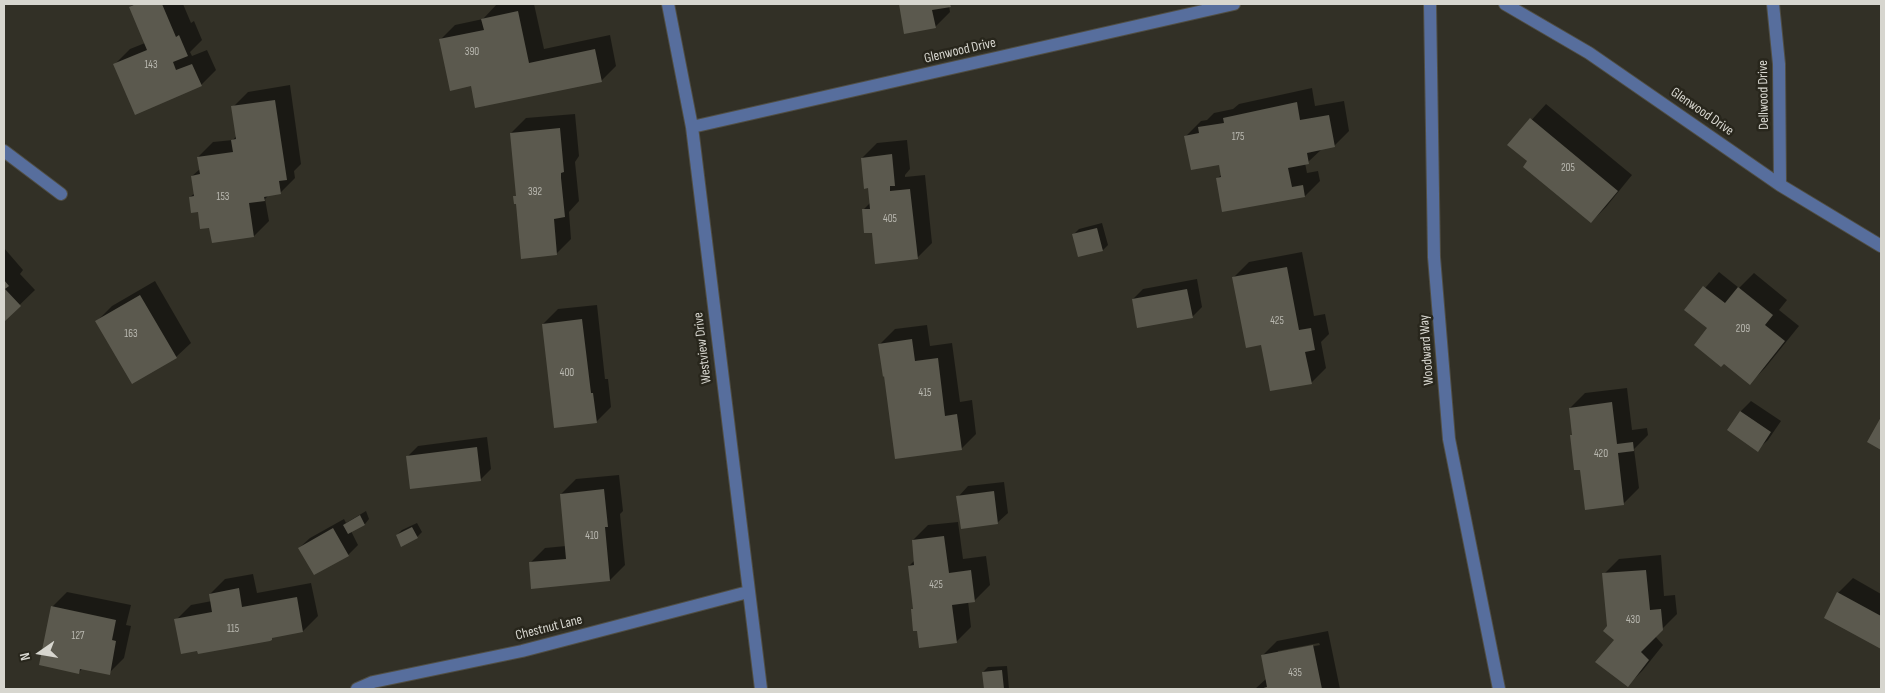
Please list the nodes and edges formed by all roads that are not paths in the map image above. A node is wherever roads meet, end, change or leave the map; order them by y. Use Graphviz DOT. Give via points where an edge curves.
graph roads {
  1 [pos="668,4"];
  2 [pos="1234,4"];
  3 [pos="1430,4"];
  4 [pos="1505,4"];
  5 [pos="1773,4"];
  6 [pos="692,127"];
  7 [pos="4,151"];
  8 [pos="1780,185"];
  9 [pos="61,194"];
  10 [pos="1881,246"];
  11 [pos="748,592"];
  12 [pos="357,689"];
  13 [pos="761,689"];
  14 [pos="1499,689"];
  1 -- 6 [label="street, Westview Drive"];
  2 -- 6 [label="street, Glenwood Drive"];
  3 -- 14 [label="street, Woodward Way" via="1434,257 1449,439"];
  4 -- 8 [label="street, Glenwood Drive" via="1589,52"];
  5 -- 8 [label="street, Dellwood Drive" via="1779,64"];
  6 -- 11 [label="street, Westview Drive"];
  7 -- 9 [label="street"];
  8 -- 10 [label="street, Glenwood Drive"];
  11 -- 12 [label="street, Chestnut Lane" via="522,651 373,682"];
  11 -- 13 [label="street, Westview Drive"];
}
